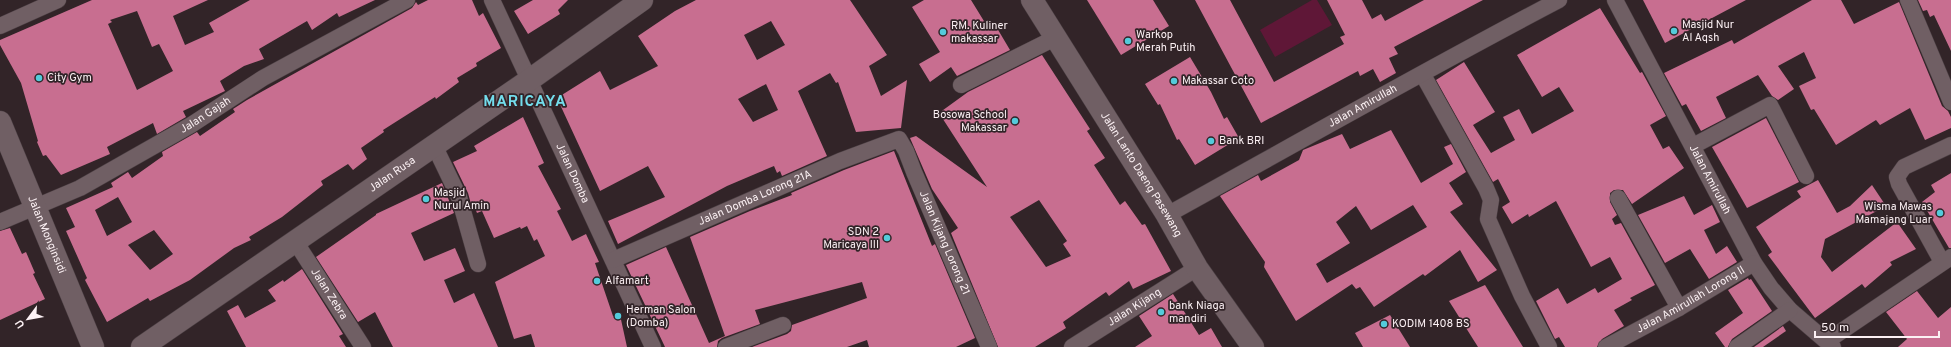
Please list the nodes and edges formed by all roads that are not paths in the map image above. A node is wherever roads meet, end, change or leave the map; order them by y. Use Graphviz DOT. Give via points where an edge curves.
graph roads {
  1 [pos="58,0"];
  2 [pos="406,0"];
  3 [pos="492,0"];
  4 [pos="642,0"];
  5 [pos="1032,0"];
  6 [pos="1559,0"];
  7 [pos="1615,0"];
  8 [pos="1908,0"];
  9 [pos="0,26"];
  10 [pos="1055,38"];
  11 [pos="1423,74"];
  12 [pos="528,81"];
  13 [pos="961,85"];
  14 [pos="1951,102"];
  15 [pos="0,122"];
  16 [pos="899,139"];
  17 [pos="434,145"];
  18 [pos="1951,145"];
  19 [pos="1693,146"];
  20 [pos="1806,176"];
  21 [pos="1618,198"];
  22 [pos="36,206"];
  23 [pos="1167,215"];
  24 [pos="0,222"];
  25 [pos="295,241"];
  26 [pos="613,260"];
  27 [pos="1947,260"];
  28 [pos="1754,263"];
  29 [pos="478,264"];
  30 [pos="1198,268"];
  31 [pos="1679,308"];
  32 [pos="1790,310"];
  33 [pos="783,325"];
  34 [pos="1830,344"];
  35 [pos="93,347"];
  36 [pos="142,347"];
  37 [pos="363,347"];
  38 [pos="652,347"];
  39 [pos="726,347"];
  40 [pos="989,347"];
  41 [pos="1072,347"];
  42 [pos="1253,347"];
  43 [pos="1549,347"];
  44 [pos="1606,347"];
  45 [pos="1737,347"];
  1 -- 9 [label="street"];
  2 -- 22 [label="street, Jalan Gajah" via="263,78 191,125 113,170 80,188"];
  3 -- 12 [label="street, Jalan Domba"];
  4 -- 12 [label="main road, Jalan Rusa"];
  5 -- 10 [label="main road, Jalan Lanto Daeng Pasewang"];
  6 -- 11 [label="street, Jalan Amirullah" via="1466,48"];
  7 -- 19 [label="street, Jalan Amirullah"];
  8 -- 14 [label="street"];
  10 -- 13 [label="street"];
  10 -- 23 [label="main road, Jalan Lanto Daeng Pasewang"];
  11 -- 23 [label="street, Jalan Amirullah"];
  11 -- 43 [label="street" via="1486,188 1491,200 1488,219 1522,296"];
  12 -- 17 [label="main road, Jalan Rusa"];
  12 -- 26 [label="street, Jalan Domba"];
  15 -- 22 [label="main road, Jalan Monginsidi"];
  16 -- 26 [label="street, Jalan Domba Lorong 21A" via="840,161"];
  16 -- 40 [label="street, Jalan Kijang Lorong 21"];
  17 -- 25 [label="main road, Jalan Rusa"];
  17 -- 29 [label="street" via="459,197"];
  18 -- 27 [label="street" via="1904,167 1897,177"];
  19 -- 20 [label="street" via="1770,105"];
  19 -- 28 [label="street, Jalan Amirullah"];
  21 -- 31 [label="street"];
  22 -- 24 [label="street, Jalan Gajah"];
  22 -- 35 [label="main road, Jalan Monginsidi"];
  23 -- 30 [label="main road, Jalan Lanto Daeng Pasewang"];
  25 -- 36 [label="main road, Jalan Rusa" via="254,272"];
  25 -- 37 [label="street, Jalan Zebra"];
  26 -- 38 [label="street, Jalan Domba"];
  27 -- 34 [label="street"];
  28 -- 31 [label="street, Jalan Amirullah Lorong II"];
  28 -- 32 [label="street, Jalan Amirullah"];
  30 -- 41 [label="street, Jalan Kijang"];
  30 -- 42 [label="main road, Jalan Lanto Daeng Pasewang"];
  31 -- 44 [label="street, Jalan Amirullah Lorong II"];
  32 -- 34 [label="street, Jalan Amirullah"];
  32 -- 45 [label="street"];
  33 -- 39 [label="street"];
}
